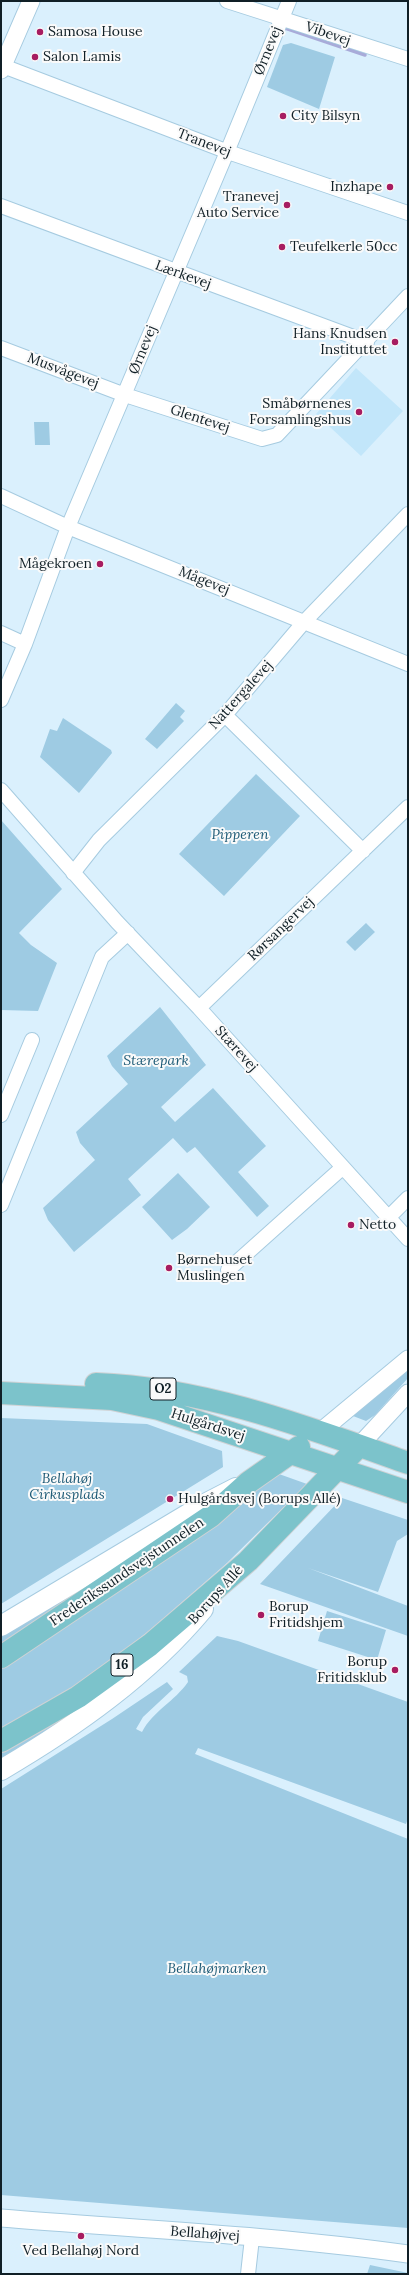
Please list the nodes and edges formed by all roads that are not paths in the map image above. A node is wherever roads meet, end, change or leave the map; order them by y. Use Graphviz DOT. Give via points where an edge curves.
graph roads {
  1 [pos="30,1"];
  2 [pos="226,1"];
  3 [pos="289,1"];
  4 [pos="281,19"];
  5 [pos="408,59"];
  6 [pos="2,68"];
  7 [pos="227,152"];
  8 [pos="1,206"];
  9 [pos="408,213"];
  10 [pos="175,272"];
  11 [pos="408,296"];
  12 [pos="366,342"];
  13 [pos="1,348"];
  14 [pos="125,395"];
  15 [pos="1,496"];
  16 [pos="408,514"];
  17 [pos="68,527"];
  18 [pos="304,622"];
  19 [pos="1,633"];
  20 [pos="25,644"];
  21 [pos="408,664"];
  22 [pos="1,700"];
  23 [pos="225,715"];
  24 [pos="1,790"];
  25 [pos="408,807"];
  26 [pos="363,851"];
  27 [pos="73,873"];
  28 [pos="128,933"];
  29 [pos="199,1008"];
  30 [pos="32,1040"];
  31 [pos="1,1115"];
  32 [pos="342,1168"];
  33 [pos="408,1198"];
  34 [pos="1,1205"];
  35 [pos="388,1218"];
  36 [pos="408,1239"];
  37 [pos="228,1270"];
  38 [pos="408,1359"];
  39 [pos="1,1380"];
  40 [pos="1,1393"];
  41 [pos="408,1393"];
  42 [pos="138,1404"];
  43 [pos="314,1436"];
  44 [pos="290,1453"];
  45 [pos="348,1457"];
  46 [pos="408,1463"];
  47 [pos="408,1477"];
  48 [pos="249,1482"];
  49 [pos="408,1492"];
  50 [pos="233,1574"];
  51 [pos="1,1626"];
  52 [pos="1,1657"];
  53 [pos="1,1741"];
  54 [pos="1,1770"];
  55 [pos="1,2218"];
  56 [pos="252,2238"];
  57 [pos="408,2254"];
  58 [pos="248,2274"];
  1 -- 6 [label="street"];
  2 -- 4 [label="street, Vibevej"];
  3 -- 4 [label="street, Ørnevej"];
  4 -- 5 [label="street, Vibevej"];
  4 -- 7 [label="street, Ørnevej"];
  6 -- 7 [label="street, Tranevej"];
  7 -- 9 [label="street, Tranevej"];
  7 -- 10 [label="street, Ørnevej"];
  8 -- 10 [label="street, Lærkevej"];
  10 -- 12 [label="street, Lærkevej"];
  10 -- 14 [label="street, Ørnevej"];
  11 -- 12 [label="street, Glentevej"];
  12 -- 14 [label="street, Glentevej" via="277,435 262,439"];
  13 -- 14 [label="street, Musvågevej"];
  14 -- 17 [label="street, Ørnevej"];
  15 -- 17 [label="street, Mågevej"];
  16 -- 18 [label="street, Nattergalevej"];
  17 -- 18 [label="street, Mågevej"];
  17 -- 20 [label="street, Ørnevej"];
  18 -- 21 [label="street, Mågevej"];
  18 -- 23 [label="street, Nattergalevej"];
  19 -- 20 [label="street"];
  20 -- 22 [label="street, Ørnevej"];
  23 -- 26 [label="street"];
  23 -- 27 [label="street, Nattergalevej" via="106,834"];
  24 -- 27 [label="street, Stærevej"];
  25 -- 26 [label="street, Rørsangervej"];
  26 -- 29 [label="street, Rørsangervej"];
  27 -- 28 [label="street, Stærevej"];
  28 -- 29 [label="street, Stærevej"];
  28 -- 34 [label="street" via="102,957"];
  29 -- 32 [label="street, Stærevej"];
  30 -- 31 [label="street"];
  32 -- 35 [label="street, Stærevej"];
  32 -- 37 [label="street"];
  33 -- 35 [label="street"];
  35 -- 36 [label="street, Stærevej"];
  38 -- 43 [label="street"];
  39 -- 43 [label="main road, Hulgårdsvej / O2" via="111,1384 180,1392 229,1403"];
  40 -- 42 [label="main road, Hulgårdsvej / O2" via="112,1399"];
  41 -- 45 [label="street, Borups Allé"];
  42 -- 43 [label="main road" via="175,1403"];
  42 -- 44 [label="main road, Hulgårdsvej / O2" via="192,1419"];
  43 -- 44 [label="main road"];
  43 -- 45 [label="main road, Hulgårdsvej / O2"];
  44 -- 45 [label="main road, Hulgårdsvej / O2"];
  44 -- 48 [label="main road"];
  45 -- 46 [label="main road, Hulgårdsvej / O2"];
  45 -- 47 [label="main road"];
  45 -- 49 [label="main road, Hulgårdsvej / O2"];
  45 -- 50 [label="main road, Borups Allé / 16"];
  48 -- 51 [label="main road" via="205,1504"];
  48 -- 52 [label="main road, Frederikssundsvejstunnelen" via="211,1516"];
  50 -- 53 [label="main road, 16" via="132,1658 78,1696"];
  50 -- 54 [label="main road, Borups Allé" via="196,1618 144,1671 47,1743"];
  55 -- 56 [label="street, Bellahøjvej"];
  56 -- 57 [label="street, Bellahøjvej"];
  56 -- 58 [label="street"];
}
